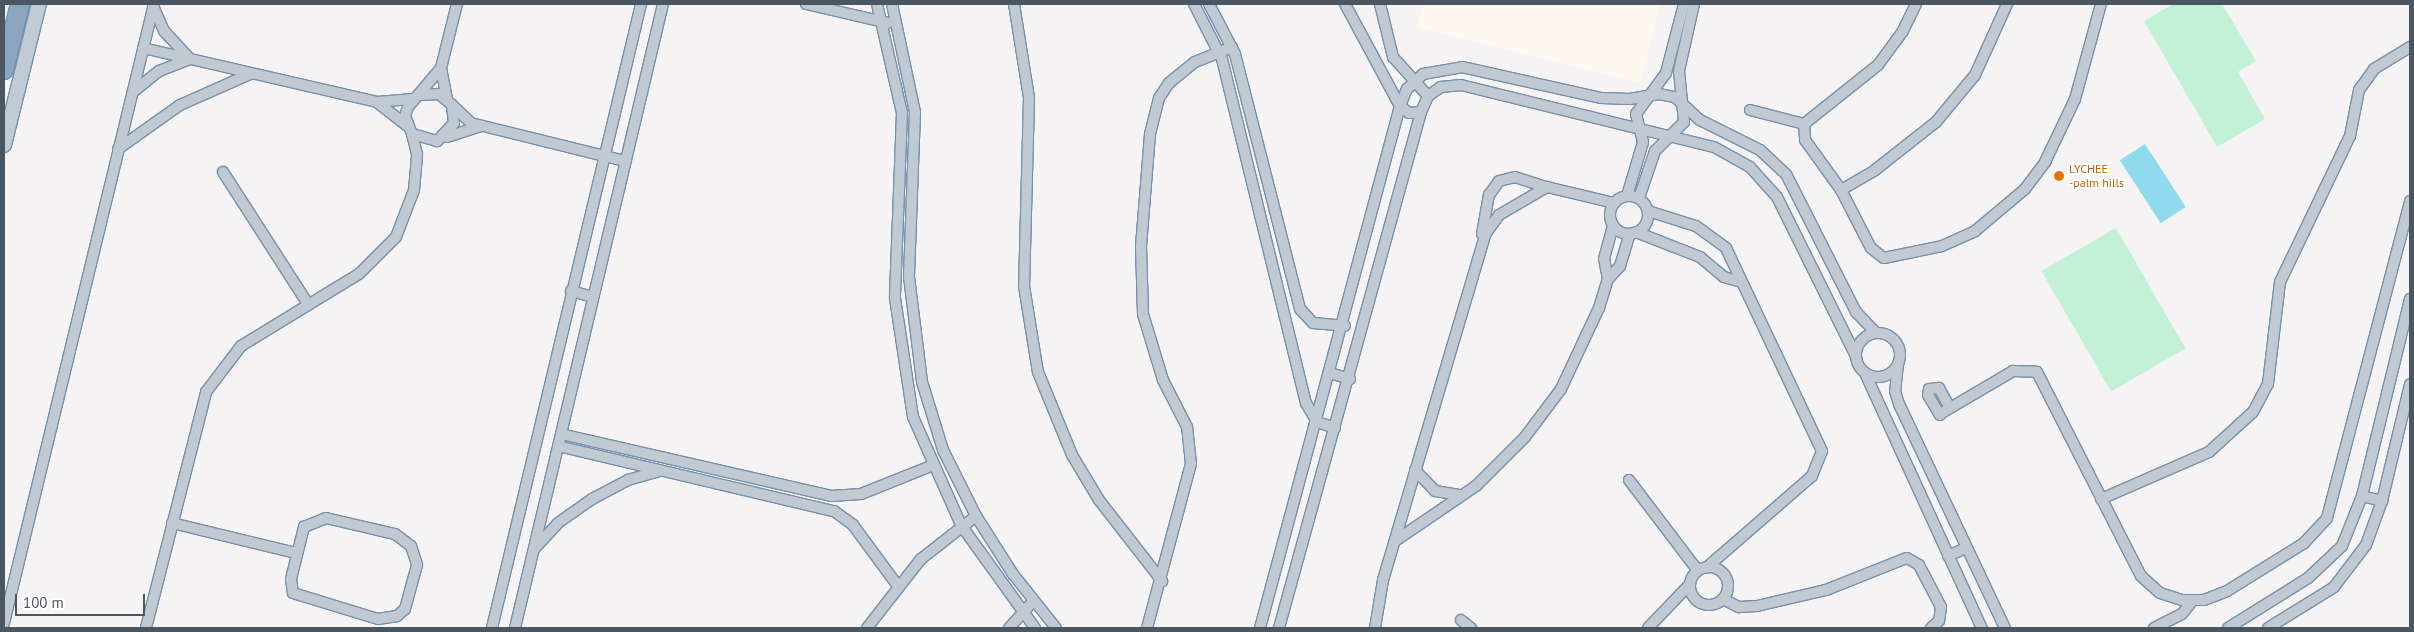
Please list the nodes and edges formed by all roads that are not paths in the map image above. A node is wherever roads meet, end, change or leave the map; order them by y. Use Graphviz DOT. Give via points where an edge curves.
graph roads {
  1 [pos="20,4"];
  2 [pos="39,4"];
  3 [pos="457,4"];
  4 [pos="641,4"];
  5 [pos="663,4"];
  6 [pos="806,4"];
  7 [pos="877,4"];
  8 [pos="892,4"];
  9 [pos="1014,4"];
  10 [pos="1194,4"];
  11 [pos="1209,4"];
  12 [pos="1345,4"];
  13 [pos="1380,4"];
  14 [pos="1684,4"];
  15 [pos="1694,4"];
  16 [pos="1916,4"];
  17 [pos="2007,4"];
  18 [pos="2101,4"];
  19 [pos="154,5"];
  20 [pos="883,22"];
  21 [pos="899,24"];
  22 [pos="1232,46"];
  23 [pos="2410,47"];
  24 [pos="142,48"];
  25 [pos="1220,51"];
  26 [pos="2399,53"];
  27 [pos="2410,57"];
  28 [pos="191,59"];
  29 [pos="441,68"];
  30 [pos="4,70"];
  31 [pos="250,74"];
  32 [pos="1413,82"];
  33 [pos="132,93"];
  34 [pos="1649,95"];
  35 [pos="1428,96"];
  36 [pos="417,97"];
  37 [pos="378,102"];
  38 [pos="450,102"];
  39 [pos="1681,102"];
  40 [pos="1400,106"];
  41 [pos="1750,110"];
  42 [pos="1421,112"];
  43 [pos="484,124"];
  44 [pos="1804,124"];
  45 [pos="1639,129"];
  46 [pos="409,130"];
  47 [pos="1669,136"];
  48 [pos="440,139"];
  49 [pos="4,145"];
  50 [pos="118,149"];
  51 [pos="604,157"];
  52 [pos="625,161"];
  53 [pos="416,165"];
  54 [pos="223,172"];
  55 [pos="1634,172"];
  56 [pos="1647,175"];
  57 [pos="1547,187"];
  58 [pos="1841,190"];
  59 [pos="1627,196"];
  60 [pos="1639,198"];
  61 [pos="2410,200"];
  62 [pos="1614,203"];
  63 [pos="1648,211"];
  64 [pos="1613,225"];
  65 [pos="1633,233"];
  66 [pos="1481,244"];
  67 [pos="1608,278"];
  68 [pos="1740,282"];
  69 [pos="1294,288"];
  70 [pos="572,291"];
  71 [pos="1281,292"];
  72 [pos="592,297"];
  73 [pos="2410,299"];
  74 [pos="308,304"];
  75 [pos="1300,309"];
  76 [pos="1285,313"];
  77 [pos="1344,326"];
  78 [pos="1876,333"];
  79 [pos="1856,356"];
  80 [pos="1898,364"];
  81 [pos="1865,373"];
  82 [pos="1330,374"];
  83 [pos="1350,379"];
  84 [pos="2410,384"];
  85 [pos="1950,408"];
  86 [pos="1317,422"];
  87 [pos="1335,428"];
  88 [pos="560,434"];
  89 [pos="558,446"];
  90 [pos="931,466"];
  91 [pos="664,470"];
  92 [pos="1415,470"];
  93 [pos="1629,480"];
  94 [pos="1462,495"];
  95 [pos="2362,496"];
  96 [pos="2101,499"];
  97 [pos="2382,502"];
  98 [pos="976,516"];
  99 [pos="172,523"];
  100 [pos="961,525"];
  101 [pos="1395,541"];
  102 [pos="1966,548"];
  103 [pos="532,552"];
  104 [pos="296,553"];
  105 [pos="1948,556"];
  106 [pos="1702,570"];
  107 [pos="1162,581"];
  108 [pos="1690,584"];
  109 [pos="898,586"];
  110 [pos="1723,599"];
  111 [pos="1033,601"];
  112 [pos="2192,601"];
  113 [pos="1021,614"];
  114 [pos="1461,620"];
  115 [pos="4,623"];
  116 [pos="146,628"];
  117 [pos="492,628"];
  118 [pos="515,628"];
  119 [pos="867,628"];
  120 [pos="1009,628"];
  121 [pos="1034,628"];
  122 [pos="1056,628"];
  123 [pos="1147,628"];
  124 [pos="1260,628"];
  125 [pos="1279,628"];
  126 [pos="1375,628"];
  127 [pos="1472,628"];
  128 [pos="1648,628"];
  129 [pos="1931,628"];
  130 [pos="1982,628"];
  131 [pos="2005,628"];
  132 [pos="2154,628"];
  133 [pos="2228,628"];
  134 [pos="2268,628"];
  1 -- 30 [label="highway"];
  2 -- 49 [label="main road"];
  3 -- 29 [label="street"];
  4 -- 51 [label="street"];
  5 -- 52 [label="street"];
  6 -- 20 [label="street"];
  7 -- 20 [label="street"];
  8 -- 21 [label="street"];
  9 -- 107 [label="street" via="1029,98 1024,286 1038,372 1072,455 1099,500"];
  10 -- 25 [label="street"];
  11 -- 22 [label="street"];
  12 -- 40 [label="street"];
  13 -- 32 [label="street" via="1388,47"];
  14 -- 34 [label="street" via="1666,73"];
  15 -- 39 [label="street" via="1681,57"];
  16 -- 44 [label="street" via="1903,31 1878,64"];
  17 -- 58 [label="street" via="1975,75 1936,122 1875,170"];
  18 -- 58 [label="street" via="2062,128 2045,162 2002,212 1942,246 1884,258 1871,248"];
  19 -- 24 [label="street"];
  19 -- 28 [label="street" via="164,31"];
  20 -- 21 [label="street"];
  20 -- 90 [label="street" via="902,113 894,268 899,338 913,417"];
  21 -- 98 [label="street" via="911,79 917,143 908,241 915,347 943,450"];
  22 -- 25 [label="street"];
  22 -- 69 [label="street"];
  23 -- 26 [label="street"];
  24 -- 28 [label="street"];
  24 -- 33 [label="street"];
  25 -- 71 [label="street"];
  25 -- 107 [label="street" via="1195,62 1169,83 1158,98 1150,134 1141,246 1143,314 1151,348 1191,446 1188,483"];
  26 -- 27 [label="street"];
  26 -- 96 [label="street" via="2374,69 2359,90 2350,136 2280,282 2268,384 2253,412 2209,452"];
  28 -- 31 [label="street"];
  28 -- 33 [label="street" via="158,71"];
  29 -- 36 [label="street"];
  29 -- 38 [label="street"];
  31 -- 37 [label="street"];
  31 -- 50 [label="street" via="180,105"];
  32 -- 34 [label="street" via="1436,68 1449,66 1600,98"];
  32 -- 35 [label="street"];
  32 -- 40 [label="street"];
  33 -- 50 [label="street"];
  34 -- 39 [label="street" via="1667,95"];
  34 -- 45 [label="street" via="1636,114"];
  35 -- 42 [label="street"];
  35 -- 45 [label="street" via="1441,87 1461,85"];
  36 -- 37 [label="street"];
  36 -- 38 [label="street" via="429,92"];
  36 -- 46 [label="street" via="405,116"];
  37 -- 46 [label="street"];
  38 -- 43 [label="street" via="471,123"];
  38 -- 48 [label="street" via="454,123"];
  39 -- 47 [label="street" via="1684,122"];
  39 -- 78 [label="street" via="1709,126 1760,150 1786,174 1856,312"];
  40 -- 42 [label="street" via="1409,112"];
  40 -- 77 [label="street"];
  41 -- 44 [label="street"];
  42 -- 83 [label="street"];
  43 -- 48 [label="street"];
  43 -- 51 [label="street"];
  44 -- 58 [label="street" via="1805,140"];
  45 -- 47 [label="street"];
  45 -- 55 [label="street" via="1642,142"];
  46 -- 48 [label="street"];
  46 -- 53 [label="street"];
  47 -- 56 [label="street" via="1655,151"];
  47 -- 79 [label="street" via="1733,156 1765,180 1786,214"];
  48 -- 53 [label="street"];
  50 -- 115 [label="street"];
  51 -- 52 [label="street"];
  51 -- 70 [label="street"];
  52 -- 72 [label="street"];
  53 -- 74 [label="street" via="414,190 396,237 359,274"];
  54 -- 74 [label="street"];
  55 -- 56 [label="street"];
  55 -- 59 [label="street"];
  56 -- 60 [label="street"];
  57 -- 62 [label="street"];
  57 -- 66 [label="street" via="1499,215"];
  57 -- 66 [label="street" via="1515,177 1499,182 1489,195"];
  59 -- 60 [label="street"];
  59 -- 62 [label="street"];
  60 -- 63 [label="street"];
  61 -- 112 [label="street" via="2327,518 2304,543 2227,592"];
  62 -- 64 [label="street" via="1610,211"];
  63 -- 65 [label="street" via="1646,224"];
  63 -- 68 [label="street" via="1713,235 1736,264"];
  64 -- 65 [label="street"];
  64 -- 67 [label="street" via="1604,259"];
  65 -- 67 [label="street" via="1620,266"];
  65 -- 68 [label="street" via="1700,257 1724,276"];
  66 -- 92 [label="street"];
  67 -- 94 [label="street" via="1589,336 1561,389 1518,444"];
  68 -- 106 [label="street" via="1820,442 1821,460 1812,476"];
  69 -- 71 [label="street"];
  69 -- 75 [label="street"];
  70 -- 72 [label="street"];
  70 -- 117 [label="street"];
  71 -- 76 [label="street"];
  72 -- 88 [label="street"];
  73 -- 95 [label="street"];
  74 -- 99 [label="street" via="241,346 215,375 206,392"];
  75 -- 76 [label="street"];
  75 -- 77 [label="street" via="1313,323"];
  76 -- 86 [label="street" via="1306,402"];
  77 -- 82 [label="street"];
  78 -- 79 [label="street" via="1859,343"];
  78 -- 80 [label="street" via="1894,340"];
  79 -- 81 [label="street"];
  80 -- 81 [label="street" via="1884,376"];
  80 -- 102 [label="street" via="1895,384 1899,404"];
  81 -- 105 [label="street"];
  82 -- 83 [label="street"];
  82 -- 86 [label="street"];
  83 -- 87 [label="street"];
  84 -- 97 [label="street"];
  85 -- 96 [label="street" via="2013,371 2037,372"];
  86 -- 87 [label="street"];
  86 -- 124 [label="street"];
  87 -- 125 [label="street"];
  88 -- 89 [label="street"];
  88 -- 90 [label="street" via="831,496 868,491"];
  89 -- 91 [label="street"];
  89 -- 103 [label="street"];
  90 -- 100 [label="street"];
  91 -- 103 [label="street" via="628,480 592,499 558,523"];
  91 -- 109 [label="street" via="834,511 853,525"];
  92 -- 94 [label="street" via="1435,492"];
  92 -- 101 [label="street"];
  93 -- 106 [label="street"];
  94 -- 101 [label="street"];
  95 -- 97 [label="street"];
  95 -- 133 [label="street" via="2342,546 2326,565"];
  96 -- 112 [label="street" via="2141,576 2166,596"];
  97 -- 134 [label="street" via="2366,545 2346,574 2320,597"];
  98 -- 100 [label="street"];
  98 -- 111 [label="street"];
  99 -- 104 [label="street"];
  99 -- 116 [label="street"];
  100 -- 109 [label="street" via="921,559"];
  100 -- 113 [label="street"];
  101 -- 126 [label="street"];
  102 -- 105 [label="street"];
  102 -- 131 [label="street"];
  103 -- 118 [label="street"];
  104 -- 104 [label="street" via="290,586 299,598 378,619 388,620 404,609 417,565 405,538 318,518 304,527"];
  105 -- 130 [label="street"];
  106 -- 108 [label="street"];
  106 -- 110 [label="street" via="1720,572 1726,580"];
  107 -- 123 [label="street"];
  108 -- 110 [label="street" via="1692,594 1704,604"];
  108 -- 128 [label="street"];
  109 -- 119 [label="street"];
  110 -- 129 [label="street" via="1739,607 1757,606 1826,590 1906,558 1920,565 1941,607 1939,621"];
  111 -- 113 [label="street"];
  111 -- 122 [label="street"];
  112 -- 132 [label="street" via="2182,614"];
  113 -- 120 [label="street"];
  113 -- 121 [label="street"];
  114 -- 127 [label="street"];
}
